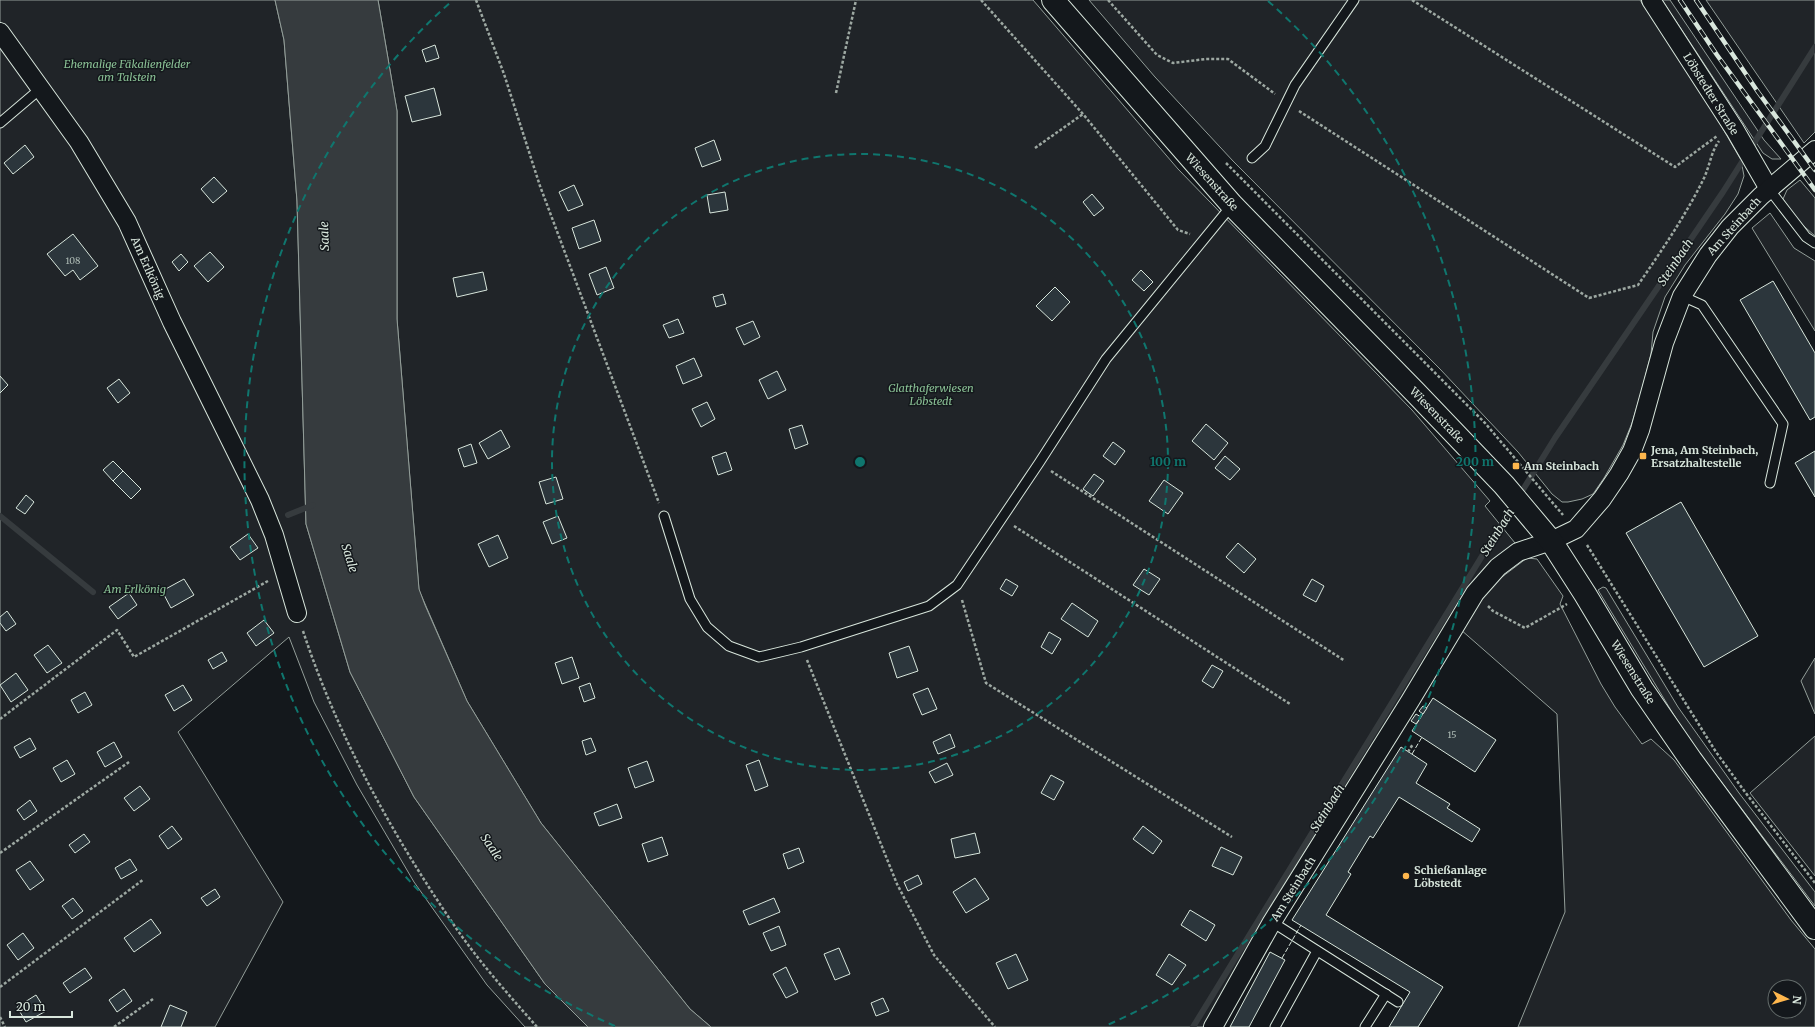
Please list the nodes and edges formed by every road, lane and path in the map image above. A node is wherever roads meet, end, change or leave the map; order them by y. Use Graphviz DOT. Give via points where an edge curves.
graph roads {
  1 [pos="476,0"];
  2 [pos="856,0"];
  3 [pos="981,0"];
  4 [pos="1053,0"];
  5 [pos="1108,0"];
  6 [pos="1354,0"];
  7 [pos="1412,0"];
  8 [pos="1651,0"];
  9 [pos="0,32"];
  10 [pos="40,89"];
  11 [pos="836,93"];
  12 [pos="1285,102"];
  13 [pos="1083,114"];
  14 [pos="0,123"];
  15 [pos="1733,127"];
  16 [pos="1035,148"];
  17 [pos="1815,150"];
  18 [pos="1252,158"];
  19 [pos="1224,161"];
  20 [pos="1769,189"];
  21 [pos="1232,205"];
  22 [pos="1203,239"];
  23 [pos="1815,243"];
  24 [pos="1682,296"];
  25 [pos="1039,463"];
  26 [pos="1770,483"];
  27 [pos="664,516"];
  28 [pos="1002,518"];
  29 [pos="1576,529"];
  30 [pos="1551,541"];
  31 [pos="284,572"];
  32 [pos="1610,581"];
  33 [pos="957,584"];
  34 [pos="1475,593"];
  35 [pos="1585,594"];
  36 [pos="297,613"];
  37 [pos="802,647"];
  38 [pos="1345,661"];
  39 [pos="1290,704"];
  40 [pos="0,719"];
  41 [pos="1413,744"];
  42 [pos="1408,752"];
  43 [pos="128,762"];
  44 [pos="1232,837"];
  45 [pos="0,853"];
  46 [pos="144,879"];
  47 [pos="1815,883"];
  48 [pos="1272,922"];
  49 [pos="1815,928"];
  50 [pos="1317,951"];
  51 [pos="0,987"];
  52 [pos="1386,994"];
  53 [pos="153,999"];
  54 [pos="1398,1002"];
  55 [pos="0,1018"];
  56 [pos="6,1027"];
  57 [pos="114,1027"];
  58 [pos="537,1027"];
  59 [pos="995,1027"];
  60 [pos="1213,1027"];
  61 [pos="1275,1027"];
  62 [pos="1365,1027"];
  1 -- 27 [label="path" via="504,74 545,201"];
  2 -- 11 [label="path"];
  3 -- 13 [label="path"];
  4 -- 21 [label="street, Wiesenstraße"];
  5 -- 12 [label="path" via="1157,55 1173,63 1228,59"];
  6 -- 12 [label="lane" via="1294,85"];
  7 -- 15 [label="path" via="1675,167"];
  8 -- 15 [label="street, Löbstedter Straße"];
  9 -- 10 [label="street, Am Erlkönig"];
  10 -- 14 [label="lane"];
  10 -- 31 [label="street, Am Erlkönig" via="79,142 127,222 172,322 260,500 274,535"];
  12 -- 15 [label="path" via="1589,298 1638,285 1671,236 1705,176 1715,146"];
  12 -- 18 [label="lane" via="1265,146"];
  13 -- 16 [label="path"];
  13 -- 22 [label="path" via="1178,230"];
  15 -- 20 [label="street, Löbstedter Straße"];
  17 -- 20 [label="street, Am Steinbach"];
  19 -- 29 [label="path" via="1485,423"];
  20 -- 23 [label="lane" via="1806,237"];
  20 -- 24 [label="street, Am Steinbach" via="1708,255"];
  21 -- 22 [label="lane"];
  21 -- 30 [label="street, Wiesenstraße" via="1504,485"];
  22 -- 25 [label="lane" via="1106,359"];
  24 -- 26 [label="lane" via="1702,305 1783,424"];
  24 -- 29 [label="street, Am Steinbach" via="1664,343 1632,451 1602,499"];
  25 -- 28 [label="lane"];
  25 -- 38 [label="path"];
  27 -- 37 [label="lane" via="690,599 707,627 729,646 759,657"];
  28 -- 33 [label="lane"];
  28 -- 39 [label="path"];
  29 -- 30 [label="street, Am Steinbach"];
  29 -- 32 [label="path"];
  30 -- 34 [label="street, Am Steinbach" via="1518,552 1498,567"];
  30 -- 35 [label="street, Wiesenstraße"];
  31 -- 36 [label="street, Am Erlkönig"];
  31 -- 40 [label="path" via="134,657 117,630"];
  32 -- 35 [label="path"];
  32 -- 47 [label="path" via="1716,752"];
  33 -- 37 [label="lane" via="929,606"];
  33 -- 44 [label="path" via="986,683"];
  34 -- 35 [label="path" via="1493,611 1525,628"];
  34 -- 48 [label="street, Am Steinbach"];
  35 -- 49 [label="street, Wiesenstraße" via="1646,695"];
  36 -- 58 [label="path" via="316,671 352,753 407,852 457,929"];
  37 -- 59 [label="path" via="896,884 934,955"];
  41 -- 42 [label="path"];
  43 -- 45 [label="path"];
  46 -- 51 [label="path"];
  48 -- 50 [label="lane"];
  48 -- 60 [label="street, Am Steinbach"];
  50 -- 52 [label="lane"];
  50 -- 61 [label="lane"];
  52 -- 54 [label="lane"];
  52 -- 62 [label="lane"];
  53 -- 57 [label="path"];
  55 -- 56 [label="path"];
}
